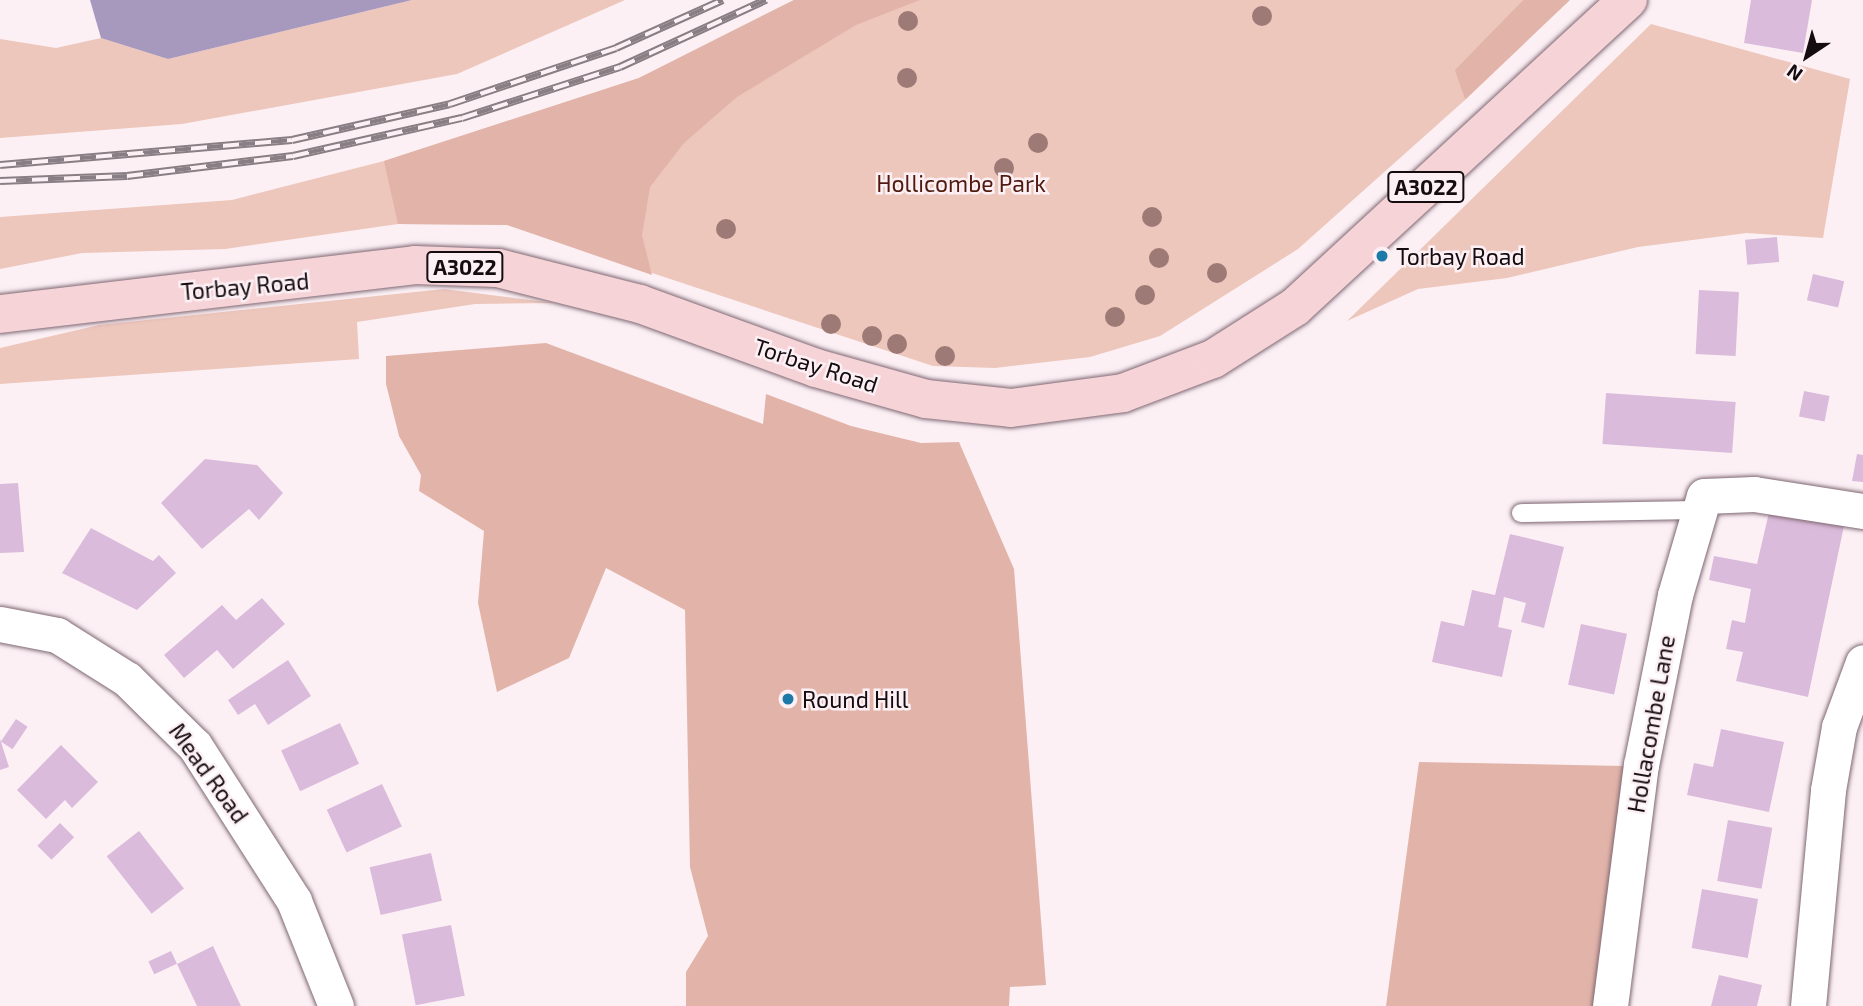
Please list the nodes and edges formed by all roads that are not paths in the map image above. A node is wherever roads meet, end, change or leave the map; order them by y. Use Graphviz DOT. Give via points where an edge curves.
graph roads {
  1 [pos="1629,0"];
  2 [pos="0,314"];
  3 [pos="1700,510"];
  4 [pos="1863,511"];
  5 [pos="1521,513"];
  6 [pos="0,624"];
  7 [pos="1863,662"];
  8 [pos="336,1006"];
  9 [pos="1610,1006"];
  10 [pos="1808,1006"];
  1 -- 2 [label="main road, Torbay Road / A3022" via="1295,307 1213,359 1123,393 1012,408 926,399 816,368 640,304 498,268 415,265"];
  3 -- 4 [label="street" via="1704,496 1754,494"];
  3 -- 5 [label="lane"];
  3 -- 9 [label="street, Hollacombe Lane" via="1641,765"];
  6 -- 8 [label="street, Mead Road" via="57,635 127,679 195,746 294,901"];
  7 -- 10 [label="street" via="1839,727 1828,790"];
}
